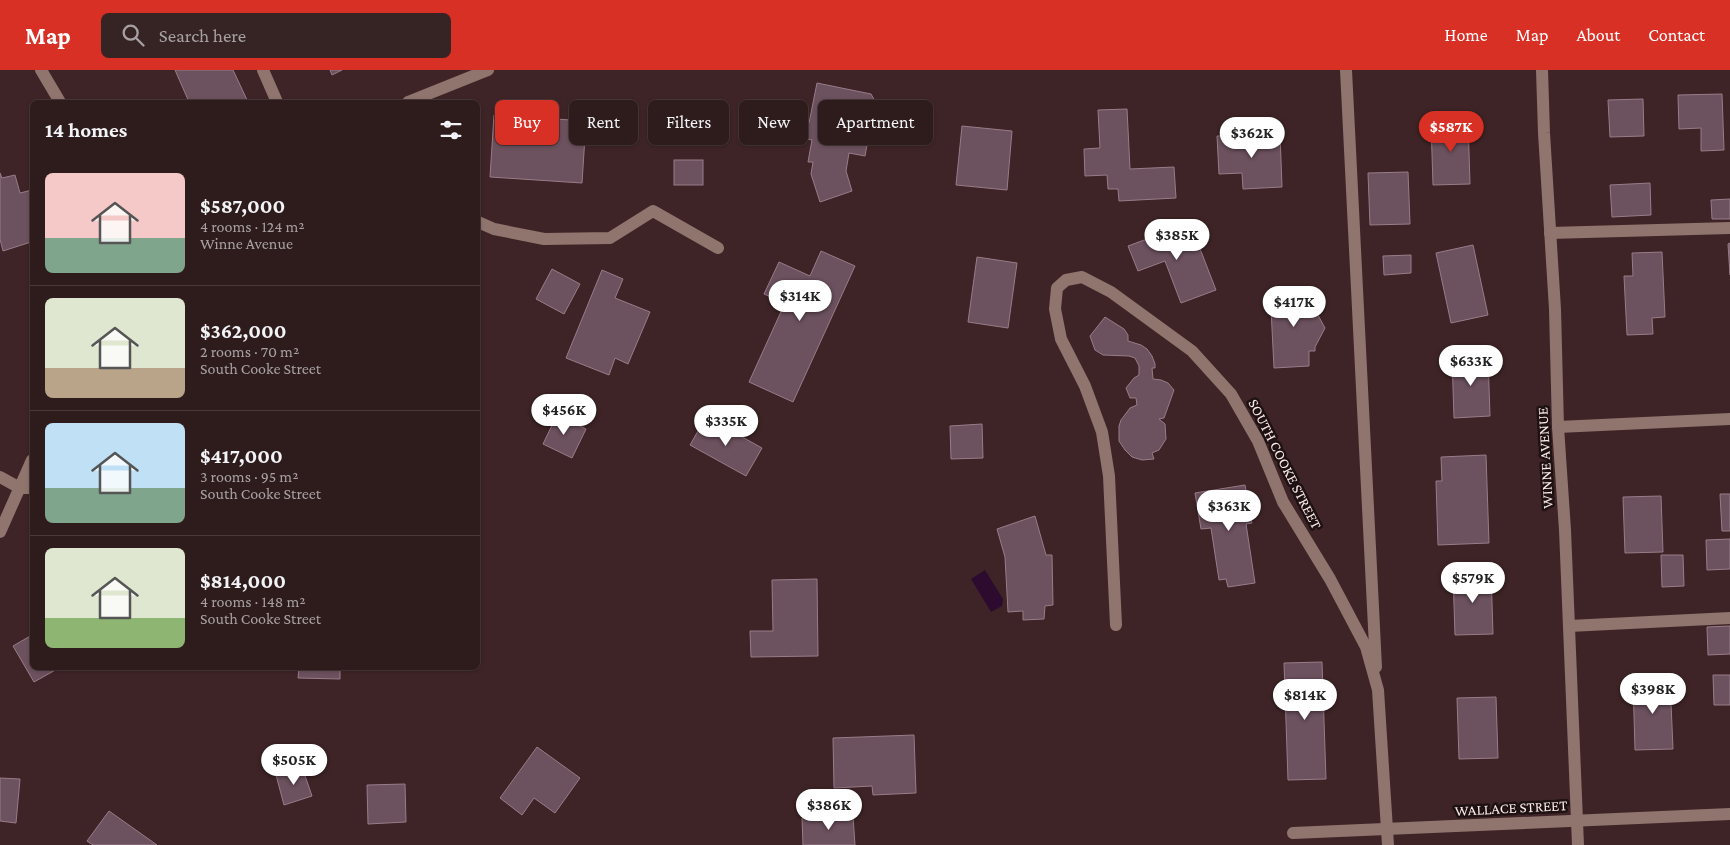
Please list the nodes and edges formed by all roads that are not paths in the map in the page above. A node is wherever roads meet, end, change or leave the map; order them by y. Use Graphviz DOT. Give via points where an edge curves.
graph roads {
  1 [pos="41,70"];
  2 [pos="263,70"];
  3 [pos="488,70"];
  4 [pos="1346,70"];
  5 [pos="1542,70"];
  6 [pos="59,100"];
  7 [pos="276,100"];
  8 [pos="413,100"];
  9 [pos="480,223"];
  10 [pos="1730,228"];
  11 [pos="1550,233"];
  12 [pos="718,248"];
  13 [pos="1730,419"];
  14 [pos="1558,427"];
  15 [pos="30,469"];
  16 [pos="0,477"];
  17 [pos="26,488"];
  18 [pos="0,532"];
  19 [pos="1730,618"];
  20 [pos="1116,625"];
  21 [pos="1569,626"];
  22 [pos="1378,690"];
  23 [pos="1730,814"];
  24 [pos="1578,821"];
  25 [pos="1388,830"];
  26 [pos="1293,833"];
  27 [pos="1388,845"];
  28 [pos="1578,845"];
  1 -- 6 [label="street"];
  2 -- 7 [label="street"];
  3 -- 8 [label="street"];
  4 -- 22 [label="street"];
  5 -- 11 [label="street, WINNE AVENUE"];
  9 -- 12 [label="street" via="494,229 544,239 610,238 652,211"];
  10 -- 11 [label="street"];
  11 -- 14 [label="street, WINNE AVENUE"];
  13 -- 14 [label="street"];
  14 -- 21 [label="street, WINNE AVENUE"];
  15 -- 17 [label="street"];
  16 -- 17 [label="street"];
  17 -- 18 [label="street"];
  19 -- 21 [label="street"];
  20 -- 22 [label="street, SOUTH COOKE STREET" via="1109,476 1102,432 1085,386 1061,339 1055,309 1057,288 1066,280 1082,277 1112,292 1192,351 1231,394 1258,441 1283,502 1330,579 1366,647"];
  21 -- 24 [label="street, WINNE AVENUE"];
  22 -- 25 [label="street, SOUTH COOKE STREET"];
  23 -- 24 [label="street, WALLACE STREET"];
  24 -- 25 [label="street, WALLACE STREET"];
  24 -- 28 [label="street, WINNE AVENUE"];
  25 -- 26 [label="street, WALLACE STREET"];
  25 -- 27 [label="street, SOUTH COOKE STREET"];
}
